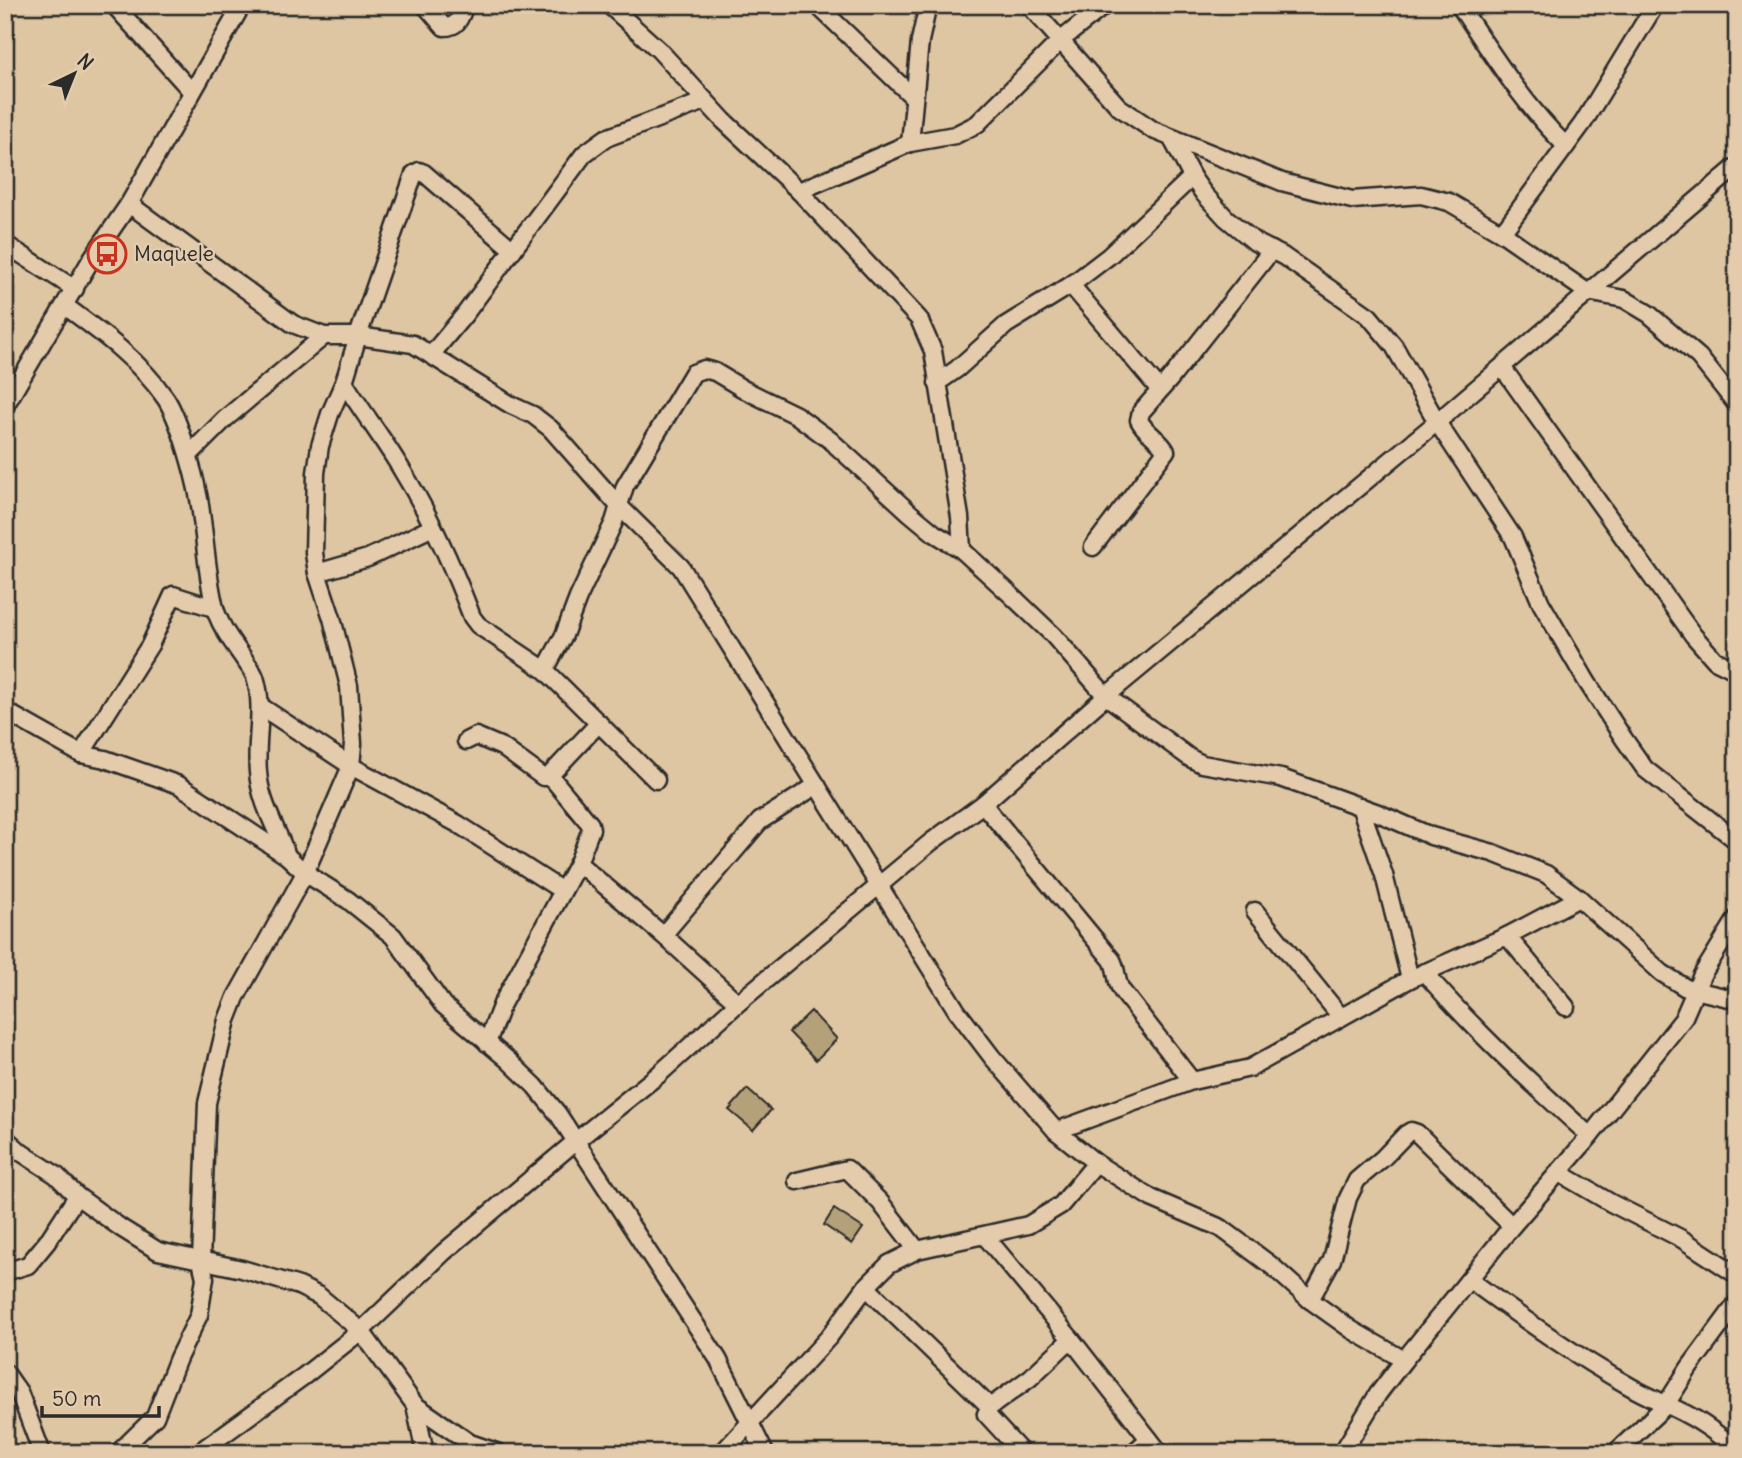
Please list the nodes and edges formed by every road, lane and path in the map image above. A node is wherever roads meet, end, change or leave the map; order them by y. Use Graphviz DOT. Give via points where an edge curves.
graph roads {
  1 [pos="114,5"];
  2 [pos="242,5"];
  3 [pos="425,5"];
  4 [pos="465,5"];
  5 [pos="609,5"];
  6 [pos="817,5"];
  7 [pos="928,5"];
  8 [pos="1029,5"];
  9 [pos="1105,5"];
  10 [pos="1458,5"];
  11 [pos="1655,5"];
  12 [pos="1060,41"];
  13 [pos="192,92"];
  14 [pos="914,98"];
  15 [pos="705,101"];
  16 [pos="1172,139"];
  17 [pos="910,144"];
  18 [pos="1566,146"];
  19 [pos="1737,166"];
  20 [pos="1192,177"];
  21 [pos="799,191"];
  22 [pos="129,204"];
  23 [pos="1502,233"];
  24 [pos="5,244"];
  25 [pos="513,250"];
  26 [pos="1272,250"];
  27 [pos="1071,285"];
  28 [pos="75,289"];
  29 [pos="1587,292"];
  30 [pos="65,306"];
  31 [pos="324,336"];
  32 [pos="358,336"];
  33 [pos="431,355"];
  34 [pos="1502,367"];
  35 [pos="344,382"];
  36 [pos="937,383"];
  37 [pos="1159,389"];
  38 [pos="1735,400"];
  39 [pos="5,406"];
  40 [pos="1437,422"];
  41 [pos="189,456"];
  42 [pos="618,505"];
  43 [pos="433,527"];
  44 [pos="1093,547"];
  45 [pos="962,550"];
  46 [pos="317,573"];
  47 [pos="214,608"];
  48 [pos="545,670"];
  49 [pos="1737,671"];
  50 [pos="1106,696"];
  51 [pos="260,706"];
  52 [pos="5,711"];
  53 [pos="599,723"];
  54 [pos="466,741"];
  55 [pos="81,754"];
  56 [pos="351,766"];
  57 [pos="551,777"];
  58 [pos="656,780"];
  59 [pos="817,785"];
  60 [pos="983,804"];
  61 [pos="1360,806"];
  62 [pos="1737,841"];
  63 [pos="287,856"];
  64 [pos="578,863"];
  65 [pos="305,873"];
  66 [pos="879,885"];
  67 [pos="561,890"];
  68 [pos="1579,898"];
  69 [pos="1255,911"];
  70 [pos="1737,918"];
  71 [pos="663,935"];
  72 [pos="1507,936"];
  73 [pos="1417,975"];
  74 [pos="1695,990"];
  75 [pos="1737,1000"];
  76 [pos="738,1003"];
  77 [pos="1566,1007"];
  78 [pos="1341,1017"];
  79 [pos="487,1043"];
  80 [pos="1192,1081"];
  81 [pos="1056,1131"];
  82 [pos="1590,1136"];
  83 [pos="5,1138"];
  84 [pos="576,1141"];
  85 [pos="1096,1163"];
  86 [pos="1558,1172"];
  87 [pos="797,1181"];
  88 [pos="77,1196"];
  89 [pos="1512,1226"];
  90 [pos="985,1236"];
  91 [pos="917,1250"];
  92 [pos="201,1261"];
  93 [pos="5,1272"];
  94 [pos="1737,1275"];
  95 [pos="1470,1280"];
  96 [pos="866,1287"];
  97 [pos="1310,1300"];
  98 [pos="1737,1303"];
  99 [pos="361,1331"];
  100 [pos="1071,1339"];
  101 [pos="1404,1360"];
  102 [pos="5,1372"];
  103 [pos="415,1405"];
  104 [pos="1665,1406"];
  105 [pos="990,1407"];
  106 [pos="750,1420"];
  107 [pos="1149,1439"];
  108 [pos="1737,1450"];
  109 [pos="42,1453"];
  110 [pos="118,1453"];
  111 [pos="198,1453"];
  112 [pos="425,1453"];
  113 [pos="499,1453"];
  114 [pos="722,1453"];
  115 [pos="765,1453"];
  116 [pos="1022,1453"];
  117 [pos="1133,1453"];
  118 [pos="1160,1453"];
  119 [pos="1342,1453"];
  120 [pos="1615,1453"];
  1 -- 13 [label="street"];
  2 -- 13 [label="street"];
  3 -- 4 [label="street" via="444,27 452,27"];
  5 -- 15 [label="street" via="659,50"];
  6 -- 14 [label="street"];
  7 -- 14 [label="street"];
  8 -- 12 [label="street"];
  9 -- 12 [label="street"];
  10 -- 18 [label="street" via="1514,85"];
  11 -- 18 [label="street"];
  12 -- 16 [label="street" via="1119,107"];
  12 -- 17 [label="street" via="977,124 955,135"];
  13 -- 22 [label="street"];
  14 -- 17 [label="street"];
  15 -- 21 [label="street"];
  15 -- 25 [label="street" via="594,145"];
  16 -- 20 [label="street"];
  16 -- 23 [label="street" via="1282,182 1352,200 1421,195 1449,202"];
  17 -- 21 [label="street"];
  18 -- 23 [label="street"];
  19 -- 29 [label="street"];
  20 -- 26 [label="street" via="1226,218"];
  20 -- 27 [label="street" via="1109,256"];
  21 -- 36 [label="street" via="919,319 933,351"];
  22 -- 28 [label="street"];
  22 -- 31 [label="street" via="293,324"];
  23 -- 29 [label="street"];
  24 -- 28 [label="street"];
  25 -- 32 [label="street" via="424,173 414,174"];
  25 -- 33 [label="street"];
  26 -- 37 [label="street"];
  26 -- 40 [label="street" via="1380,327"];
  27 -- 36 [label="street" via="1006,326"];
  27 -- 37 [label="street"];
  28 -- 30 [label="street"];
  29 -- 34 [label="street"];
  29 -- 38 [label="street" via="1624,299 1648,314 1699,357"];
  30 -- 39 [label="street"];
  30 -- 41 [label="street" via="102,333 167,401"];
  31 -- 32 [label="street"];
  31 -- 41 [label="street"];
  32 -- 33 [label="street" via="413,344"];
  32 -- 35 [label="street"];
  33 -- 42 [label="street" via="551,429"];
  34 -- 40 [label="street"];
  34 -- 49 [label="street" via="1693,635 1714,660"];
  35 -- 43 [label="street" via="403,471"];
  35 -- 46 [label="street" via="320,446 316,473"];
  36 -- 45 [label="street"];
  37 -- 44 [label="street" via="1139,420 1167,452"];
  40 -- 50 [label="street"];
  40 -- 62 [label="street" via="1513,537 1541,603 1623,739 1645,769"];
  41 -- 47 [label="street"];
  42 -- 45 [label="street" via="656,431 693,373 704,369 796,415 934,533"];
  42 -- 48 [label="street"];
  42 -- 59 [label="street" via="681,567"];
  43 -- 46 [label="street" via="368,558"];
  43 -- 48 [label="street" via="478,625"];
  45 -- 50 [label="street" via="1053,635"];
  46 -- 56 [label="street" via="349,686"];
  47 -- 51 [label="street" via="255,675"];
  47 -- 55 [label="street" via="173,595 150,645"];
  48 -- 53 [label="street"];
  50 -- 60 [label="street"];
  50 -- 61 [label="street" via="1202,764 1281,778"];
  51 -- 56 [label="street"];
  51 -- 63 [label="street" via="259,783"];
  52 -- 55 [label="street"];
  53 -- 57 [label="street"];
  53 -- 58 [label="street"];
  54 -- 57 [label="street" via="476,736 502,747 543,777"];
  55 -- 63 [label="street" via="179,785"];
  56 -- 65 [label="street"];
  56 -- 67 [label="street" via="458,824"];
  57 -- 64 [label="street" via="590,824"];
  59 -- 66 [label="street"];
  59 -- 71 [label="street" via="760,821"];
  60 -- 66 [label="street"];
  60 -- 80 [label="street" via="1112,960 1122,991"];
  61 -- 68 [label="street" via="1431,836 1546,874"];
  61 -- 73 [label="street"];
  63 -- 65 [label="street"];
  64 -- 67 [label="street"];
  64 -- 71 [label="street"];
  65 -- 79 [label="street" via="388,931 437,998"];
  65 -- 92 [label="street" via="236,997 218,1053 207,1102"];
  66 -- 76 [label="street"];
  66 -- 81 [label="street" via="957,1011"];
  67 -- 79 [label="street"];
  68 -- 72 [label="street"];
  68 -- 74 [label="street" via="1662,973"];
  69 -- 78 [label="street"];
  70 -- 74 [label="street"];
  71 -- 76 [label="street"];
  72 -- 73 [label="street"];
  72 -- 77 [label="street"];
  73 -- 78 [label="street"];
  73 -- 82 [label="street"];
  74 -- 75 [label="street"];
  74 -- 82 [label="street" via="1683,1019"];
  76 -- 84 [label="street"];
  78 -- 80 [label="street" via="1250,1069"];
  79 -- 84 [label="street" via="535,1086"];
  80 -- 81 [label="street"];
  81 -- 85 [label="street"];
  82 -- 86 [label="street"];
  83 -- 88 [label="street"];
  84 -- 99 [label="street" via="444,1252"];
  84 -- 106 [label="street" via="718,1359"];
  85 -- 90 [label="street" via="1050,1213 1028,1225"];
  85 -- 97 [label="street" via="1151,1198 1221,1228"];
  86 -- 89 [label="street"];
  86 -- 94 [label="street" via="1682,1239"];
  87 -- 91 [label="street" via="847,1169"];
  88 -- 92 [label="street" via="158,1251"];
  88 -- 93 [label="street" via="28,1265"];
  89 -- 95 [label="street"];
  89 -- 97 [label="street" via="1411,1131 1352,1188 1332,1260"];
  90 -- 91 [label="street"];
  90 -- 100 [label="street"];
  91 -- 96 [label="street" via="889,1264"];
  92 -- 99 [label="street" via="299,1286"];
  92 -- 110 [label="street" via="205,1278 199,1315 155,1417"];
  95 -- 101 [label="street"];
  95 -- 104 [label="street" via="1539,1331"];
  96 -- 105 [label="street"];
  96 -- 106 [label="street" via="829,1337"];
  97 -- 101 [label="street"];
  98 -- 104 [label="street"];
  99 -- 103 [label="street"];
  99 -- 111 [label="street"];
  100 -- 105 [label="street" via="1030,1378"];
  100 -- 107 [label="street"];
  101 -- 119 [label="street"];
  102 -- 109 [label="street" via="19,1392"];
  103 -- 112 [label="street"];
  103 -- 113 [label="street" via="470,1443"];
  104 -- 108 [label="street" via="1713,1430"];
  104 -- 120 [label="street"];
  105 -- 116 [label="street" via="986,1414"];
  106 -- 114 [label="street"];
  106 -- 115 [label="street"];
  107 -- 117 [label="street"];
  107 -- 118 [label="street"];
}
